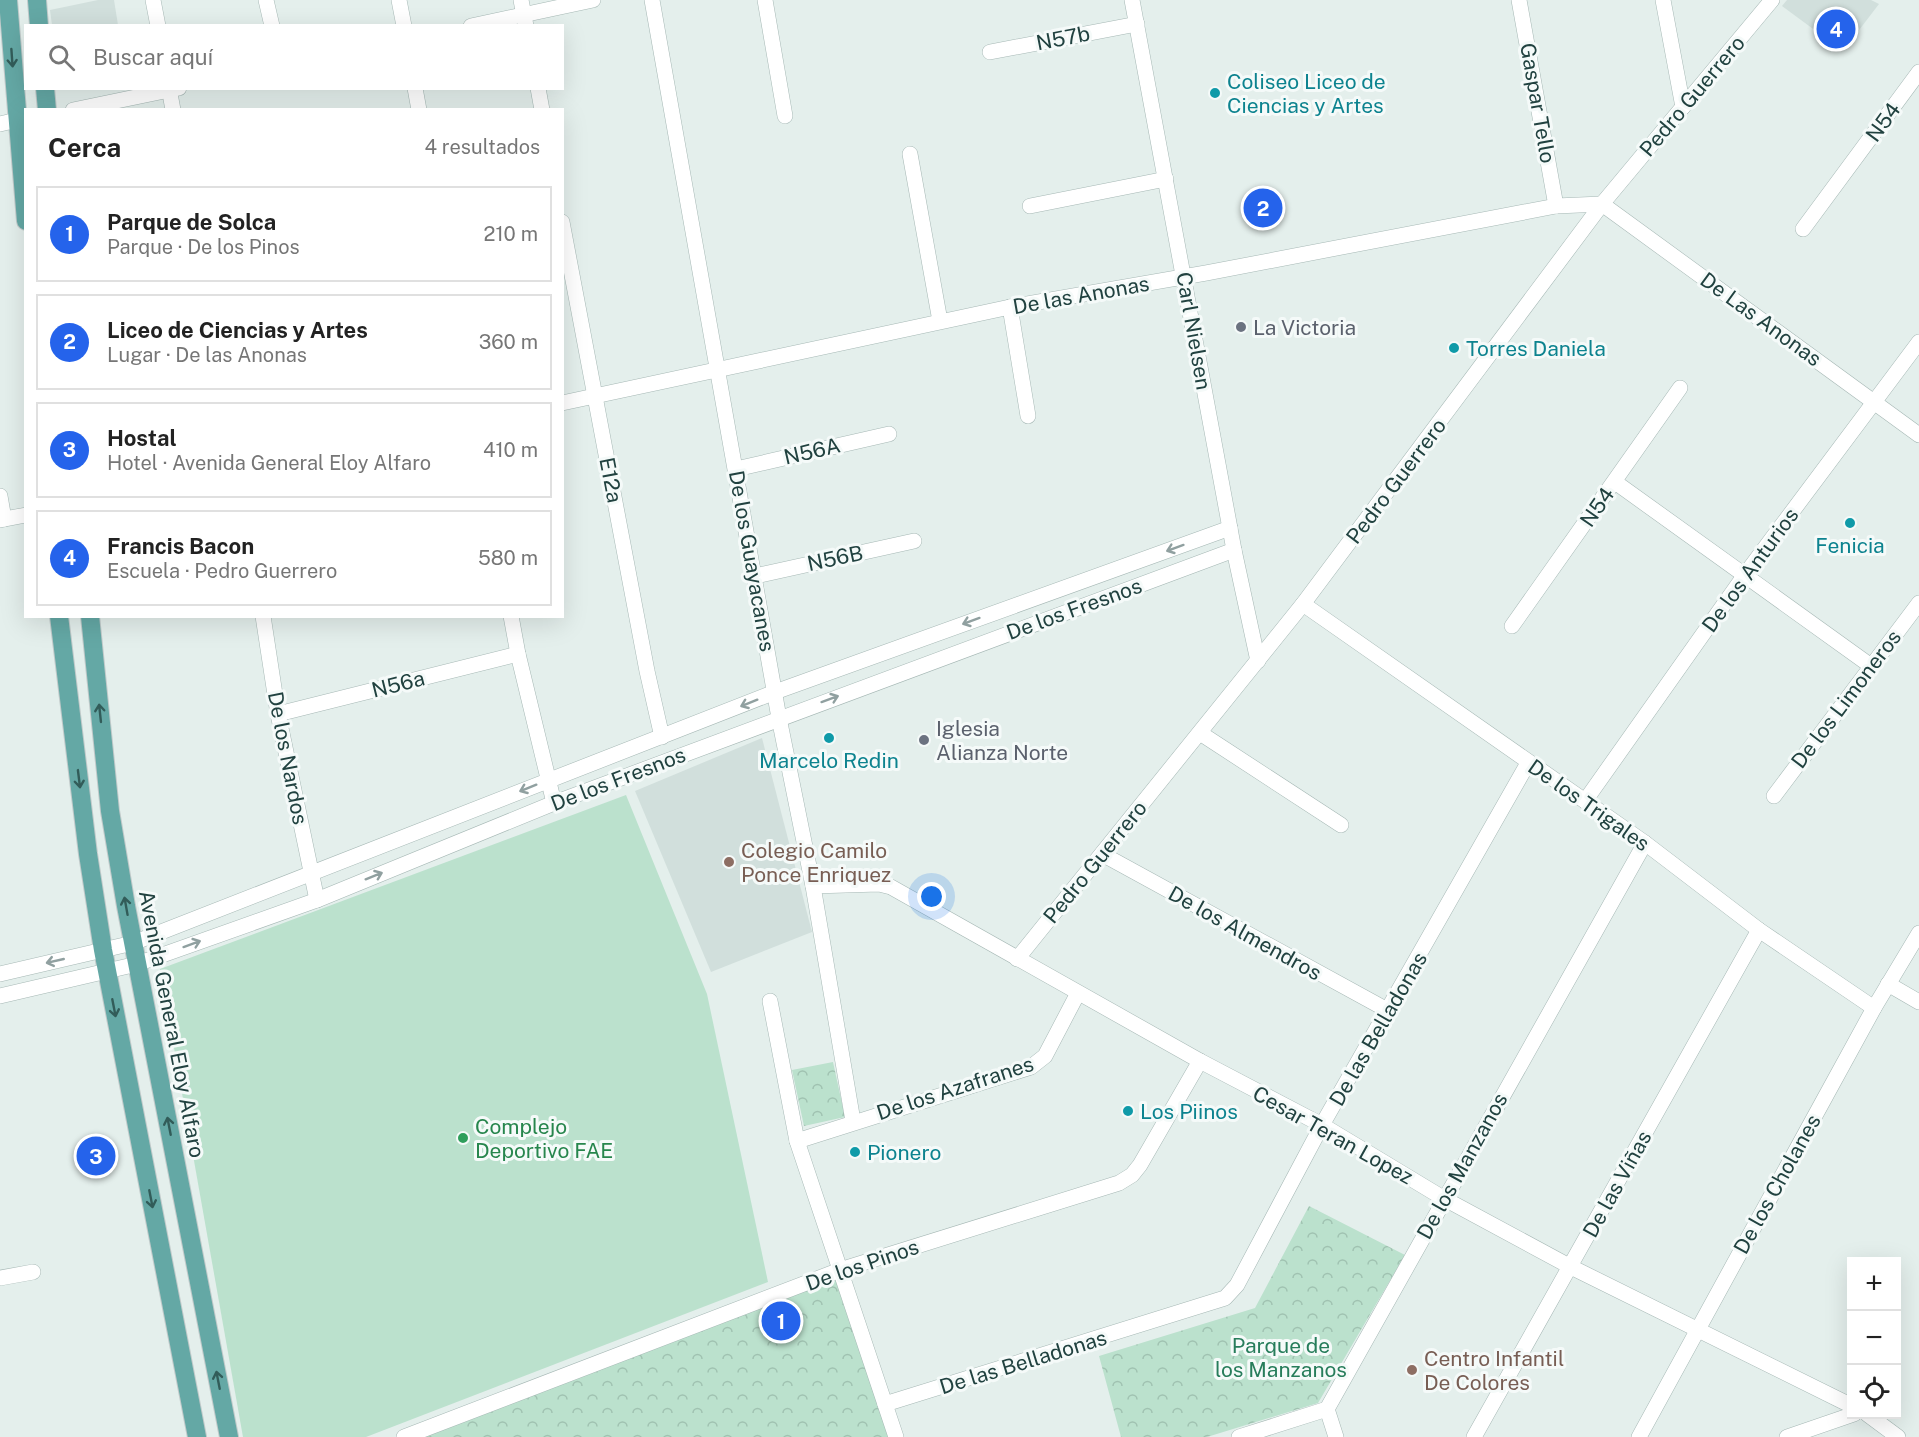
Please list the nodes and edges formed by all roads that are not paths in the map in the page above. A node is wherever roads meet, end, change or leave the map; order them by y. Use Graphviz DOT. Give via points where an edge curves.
graph roads {
  1 [pos="8,0"];
  2 [pos="37,0"];
  3 [pos="153,0"];
  4 [pos="266,0"];
  5 [pos="399,0"];
  6 [pos="593,0"];
  7 [pos="652,0"];
  8 [pos="765,0"];
  9 [pos="1132,0"];
  10 [pos="1519,0"];
  11 [pos="1663,0"];
  12 [pos="1772,0"];
  13 [pos="524,13"];
  14 [pos="39,24"];
  15 [pos="158,24"];
  16 [pos="272,24"];
  17 [pos="404,24"];
  18 [pos="479,24"];
  19 [pos="1137,24"];
  20 [pos="990,51"];
  21 [pos="1919,72"];
  22 [pos="45,90"];
  23 [pos="167,90"];
  24 [pos="172,90"];
  25 [pos="415,90"];
  26 [pos="538,90"];
  27 [pos="1683,106"];
  28 [pos="46,108"];
  29 [pos="82,108"];
  30 [pos="173,108"];
  31 [pos="419,108"];
  32 [pos="542,108"];
  33 [pos="785,117"];
  34 [pos="9,122"];
  35 [pos="910,154"];
  36 [pos="1166,179"];
  37 [pos="1602,204"];
  38 [pos="1030,206"];
  39 [pos="1556,206"];
  40 [pos="24,209"];
  41 [pos="1803,229"];
  42 [pos="564,233"];
  43 [pos="1185,277"];
  44 [pos="1010,307"];
  45 [pos="940,321"];
  46 [pos="1919,342"];
  47 [pos="718,371"];
  48 [pos="1680,388"];
  49 [pos="595,396"];
  50 [pos="564,403"];
  51 [pos="1875,403"];
  52 [pos="1028,416"];
  53 [pos="889,434"];
  54 [pos="1919,435"];
  55 [pos="736,469"];
  56 [pos="1615,482"];
  57 [pos="0,496"];
  58 [pos="24,515"];
  59 [pos="2,519"];
  60 [pos="1230,528"];
  61 [pos="914,541"];
  62 [pos="1234,550"];
  63 [pos="755,576"];
  64 [pos="1744,576"];
  65 [pos="1919,603"];
  66 [pos="1303,604"];
  67 [pos="1011,607"];
  68 [pos="60,618"];
  69 [pos="90,618"];
  70 [pos="263,618"];
  71 [pos="512,618"];
  72 [pos="1512,626"];
  73 [pos="1020,629"];
  74 [pos="518,654"];
  75 [pos="869,658"];
  76 [pos="1258,661"];
  77 [pos="1870,666"];
  78 [pos="878,681"];
  79 [pos="775,692"];
  80 [pos="278,714"];
  81 [pos="779,718"];
  82 [pos="1200,733"];
  83 [pos="662,737"];
  84 [pos="1528,763"];
  85 [pos="549,779"];
  86 [pos="1774,796"];
  87 [pos="1585,801"];
  88 [pos="554,803"];
  89 [pos="1341,825"];
  90 [pos="1645,843"];
  91 [pos="1102,854"];
  92 [pos="310,874"];
  93 [pos="813,886"];
  94 [pos="317,900"];
  95 [pos="1759,930"];
  96 [pos="1919,933"];
  97 [pos="133,943"];
  98 [pos="103,950"];
  99 [pos="1017,959"];
  100 [pos="136,964"];
  101 [pos="107,971"];
  102 [pos="0,974"];
  103 [pos="1888,984"];
  104 [pos="1078,993"];
  105 [pos="0,996"];
  106 [pos="770,1001"];
  107 [pos="1919,1002"];
  108 [pos="1874,1008"];
  109 [pos="1389,1011"];
  110 [pos="1200,1061"];
  111 [pos="853,1121"];
  112 [pos="1322,1125"];
  113 [pos="797,1141"];
  114 [pos="1443,1198"];
  115 [pos="1571,1267"];
  116 [pos="840,1270"];
  117 [pos="33,1272"];
  118 [pos="0,1278"];
  119 [pos="1698,1330"];
  120 [pos="885,1404"];
  121 [pos="1847,1404"];
  122 [pos="1327,1408"];
  123 [pos="1847,1416"];
  124 [pos="1874,1419"];
  125 [pos="197,1437"];
  126 [pos="229,1437"];
  127 [pos="404,1437"];
  128 [pos="896,1437"];
  129 [pos="1239,1437"];
  130 [pos="1336,1437"];
  131 [pos="1474,1437"];
  132 [pos="1639,1437"];
  133 [pos="1787,1437"];
  134 [pos="1898,1437"];
  1 -- 34 [label="main road, one-way"];
  2 -- 14 [label="main road"];
  3 -- 15 [label="street"];
  4 -- 16 [label="street"];
  5 -- 17 [label="street"];
  6 -- 13 [label="street"];
  7 -- 47 [label="street, De los Guayacanes"];
  8 -- 33 [label="street"];
  9 -- 19 [label="street, Carl Nielsen"];
  10 -- 39 [label="street, Gaspar Tello"];
  11 -- 27 [label="street"];
  12 -- 27 [label="street, Pedro Guerrero"];
  13 -- 18 [label="street"];
  19 -- 20 [label="street, N57b"];
  19 -- 36 [label="street, Carl Nielsen"];
  21 -- 41 [label="street, N54"];
  22 -- 28 [label="main road"];
  23 -- 29 [label="street"];
  24 -- 30 [label="street"];
  25 -- 31 [label="street"];
  26 -- 32 [label="street"];
  27 -- 37 [label="street, Pedro Guerrero"];
  34 -- 40 [label="main road"];
  35 -- 45 [label="street"];
  36 -- 38 [label="street"];
  36 -- 43 [label="street, Carl Nielsen"];
  37 -- 39 [label="street, De las Anonas"];
  37 -- 51 [label="street, De Las Anonas"];
  37 -- 66 [label="street, Pedro Guerrero"];
  39 -- 43 [label="street, De las Anonas"];
  42 -- 49 [label="street, E12a"];
  43 -- 44 [label="street, De las Anonas"];
  43 -- 60 [label="street, Carl Nielsen"];
  44 -- 45 [label="street, De las Anonas"];
  44 -- 52 [label="street"];
  45 -- 47 [label="street, De las Anonas"];
  46 -- 51 [label="street, De los Anturios"];
  47 -- 49 [label="street, De las Anonas"];
  47 -- 55 [label="street, De los Guayacanes"];
  48 -- 56 [label="street, N54"];
  49 -- 50 [label="street, De las Anonas"];
  49 -- 83 [label="street, E12a"];
  51 -- 54 [label="street, De Las Anonas"];
  51 -- 64 [label="street, De los Anturios"];
  53 -- 55 [label="street, N56A"];
  55 -- 63 [label="street, De los Guayacanes"];
  56 -- 64 [label="street"];
  56 -- 72 [label="street, N54"];
  57 -- 59 [label="street"];
  58 -- 59 [label="street"];
  60 -- 62 [label="street, Carl Nielsen"];
  60 -- 67 [label="street, De los Fresnos, one-way"];
  61 -- 63 [label="street, N56B"];
  62 -- 73 [label="street, De los Fresnos"];
  62 -- 76 [label="street, Carl Nielsen"];
  63 -- 79 [label="street, De los Guayacanes"];
  64 -- 77 [label="street"];
  64 -- 87 [label="street, De los Anturios"];
  65 -- 77 [label="street, De los Limoneros"];
  66 -- 76 [label="street, Pedro Guerrero"];
  66 -- 84 [label="street, De los Trigales"];
  67 -- 73 [label="street"];
  67 -- 75 [label="street, De los Fresnos, one-way"];
  68 -- 98 [label="main road, one-way"];
  97 -- 69 [label="main road, Avenida General Eloy Alfaro, one-way" via="110,812"];
  70 -- 80 [label="street, De los Nardos"];
  71 -- 74 [label="street"];
  73 -- 78 [label="street, De los Fresnos"];
  74 -- 80 [label="street, N56a"];
  74 -- 85 [label="street"];
  75 -- 78 [label="street"];
  75 -- 79 [label="street, De los Fresnos"];
  76 -- 82 [label="street, Pedro Guerrero"];
  77 -- 86 [label="street, De los Limoneros"];
  81 -- 78 [label="street, De los Fresnos, one-way"];
  79 -- 81 [label="street, De los Guayacanes"];
  79 -- 83 [label="street, De los Fresnos, one-way"];
  80 -- 92 [label="street, De los Nardos"];
  81 -- 88 [label="street, De los Fresnos"];
  81 -- 93 [label="street, De los Guayacanes"];
  82 -- 89 [label="street"];
  82 -- 91 [label="street, Pedro Guerrero"];
  83 -- 85 [label="street, De los Fresnos"];
  84 -- 87 [label="street, De los Trigales"];
  84 -- 109 [label="street, De las Belladonas"];
  85 -- 88 [label="street"];
  85 -- 92 [label="street, De los Fresnos, one-way"];
  87 -- 90 [label="street, De los Trigales"];
  94 -- 88 [label="street, De los Fresnos, one-way"];
  90 -- 95 [label="street, De los Trigales"];
  90 -- 114 [label="street, De los Manzanos"];
  91 -- 99 [label="street, Pedro Guerrero"];
  91 -- 109 [label="street, De los Almendros"];
  92 -- 94 [label="street, De los Nardos"];
  92 -- 97 [label="street, De los Fresnos"];
  93 -- 99 [label="street, Cesar Teran Lopez" via="891,887"];
  93 -- 111 [label="street, De los Guayacanes"];
  100 -- 94 [label="street, De los Fresnos, one-way"];
  95 -- 108 [label="street, De los Trigales"];
  95 -- 115 [label="street, De las Viñas"];
  96 -- 103 [label="street, De los Cholanes"];
  97 -- 98 [label="street, De los Fresnos"];
  97 -- 100 [label="main road, Avenida General Eloy Alfaro"];
  98 -- 101 [label="main road"];
  98 -- 102 [label="street, De los Fresnos, one-way"];
  99 -- 104 [label="street, Cesar Teran Lopez"];
  100 -- 101 [label="street, De los Fresnos"];
  126 -- 100 [label="main road, Avenida General Eloy Alfaro, one-way"];
  101 -- 105 [label="street, De los Fresnos"];
  101 -- 125 [label="main road, one-way"];
  103 -- 107 [label="street"];
  103 -- 108 [label="street, De los Cholanes"];
  104 -- 110 [label="street, Cesar Teran Lopez"];
  104 -- 111 [label="street, De los Azafranes" via="1045,1056 1031,1067"];
  106 -- 113 [label="street"];
  108 -- 119 [label="street, De los Cholanes"];
  109 -- 112 [label="street, De las Belladonas"];
  110 -- 112 [label="street, Cesar Teran Lopez"];
  110 -- 116 [label="street, De los Pinos" via="1140,1165 1119,1183"];
  111 -- 113 [label="street, De los Azafranes"];
  112 -- 114 [label="street, Cesar Teran Lopez"];
  112 -- 120 [label="street, De las Belladonas" via="1237,1285 1225,1298"];
  113 -- 116 [label="street"];
  114 -- 115 [label="street, Cesar Teran Lopez"];
  114 -- 122 [label="street, De los Manzanos"];
  115 -- 119 [label="street, Cesar Teran Lopez"];
  115 -- 131 [label="street, De las Viñas"];
  116 -- 120 [label="street"];
  116 -- 127 [label="street, De los Pinos"];
  117 -- 118 [label="street"];
  119 -- 121 [label="street, Cesar Teran Lopez"];
  119 -- 132 [label="street, De los Cholanes"];
  120 -- 128 [label="street"];
  122 -- 129 [label="street"];
  122 -- 130 [label="street"];
  123 -- 133 [label="street"];
  124 -- 134 [label="street"];
}
